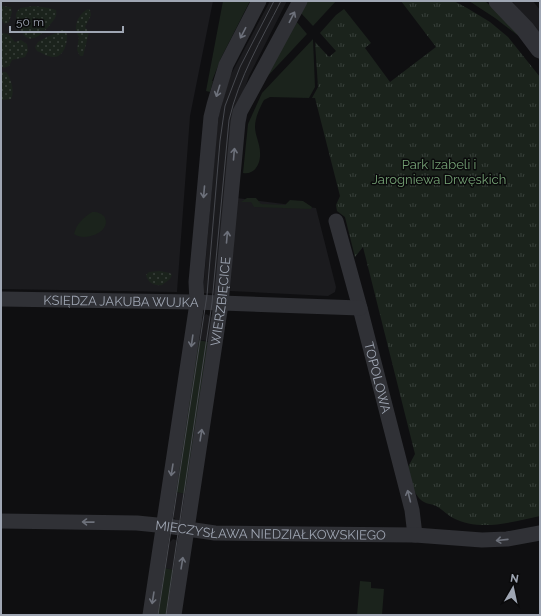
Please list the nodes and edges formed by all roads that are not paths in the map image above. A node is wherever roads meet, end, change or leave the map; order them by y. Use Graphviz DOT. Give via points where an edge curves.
graph roads {
  1 [pos="259,1"];
  2 [pos="300,1"];
  3 [pos="498,1"];
  4 [pos="540,49"];
  5 [pos="336,221"];
  6 [pos="1,299"];
  7 [pos="197,302"];
  8 [pos="221,304"];
  9 [pos="360,308"];
  10 [pos="1,521"];
  11 [pos="164,526"];
  12 [pos="187,529"];
  13 [pos="540,533"];
  14 [pos="415,535"];
  15 [pos="150,615"];
  16 [pos="174,615"];
  1 -- 7 [label="street, WIERZBIĘCICE, one-way" via="226,65 212,111 196,282"];
  8 -- 2 [label="street, WIERZBIĘCICE, one-way" via="239,117"];
  3 -- 4 [label="street"];
  5 -- 9 [label="street, TOPOLOWA"];
  6 -- 7 [label="street, KSIĘDZA JAKUBA WUJKA"];
  7 -- 8 [label="street, KSIĘDZA JAKUBA WUJKA"];
  7 -- 11 [label="street, WIERZBIĘCICE, one-way"];
  8 -- 9 [label="street, KSIĘDZA JAKUBA WUJKA"];
  12 -- 8 [label="street, WIERZBIĘCICE, one-way"];
  14 -- 9 [label="street, TOPOLOWA, one-way" via="412,510"];
  11 -- 10 [label="street, MIECZYSŁAWA NIEDZIAŁKOWSKIEGO, one-way"];
  11 -- 12 [label="street, MIECZYSŁAWA NIEDZIAŁKOWSKIEGO"];
  11 -- 15 [label="street, WIERZBIĘCICE, one-way"];
  12 -- 14 [label="street, MIECZYSŁAWA NIEDZIAŁKOWSKIEGO" via="215,533"];
  16 -- 12 [label="street, WIERZBIĘCICE, one-way"];
  13 -- 14 [label="street, MIECZYSŁAWA NIEDZIAŁKOWSKIEGO, one-way" via="494,540"];
}
